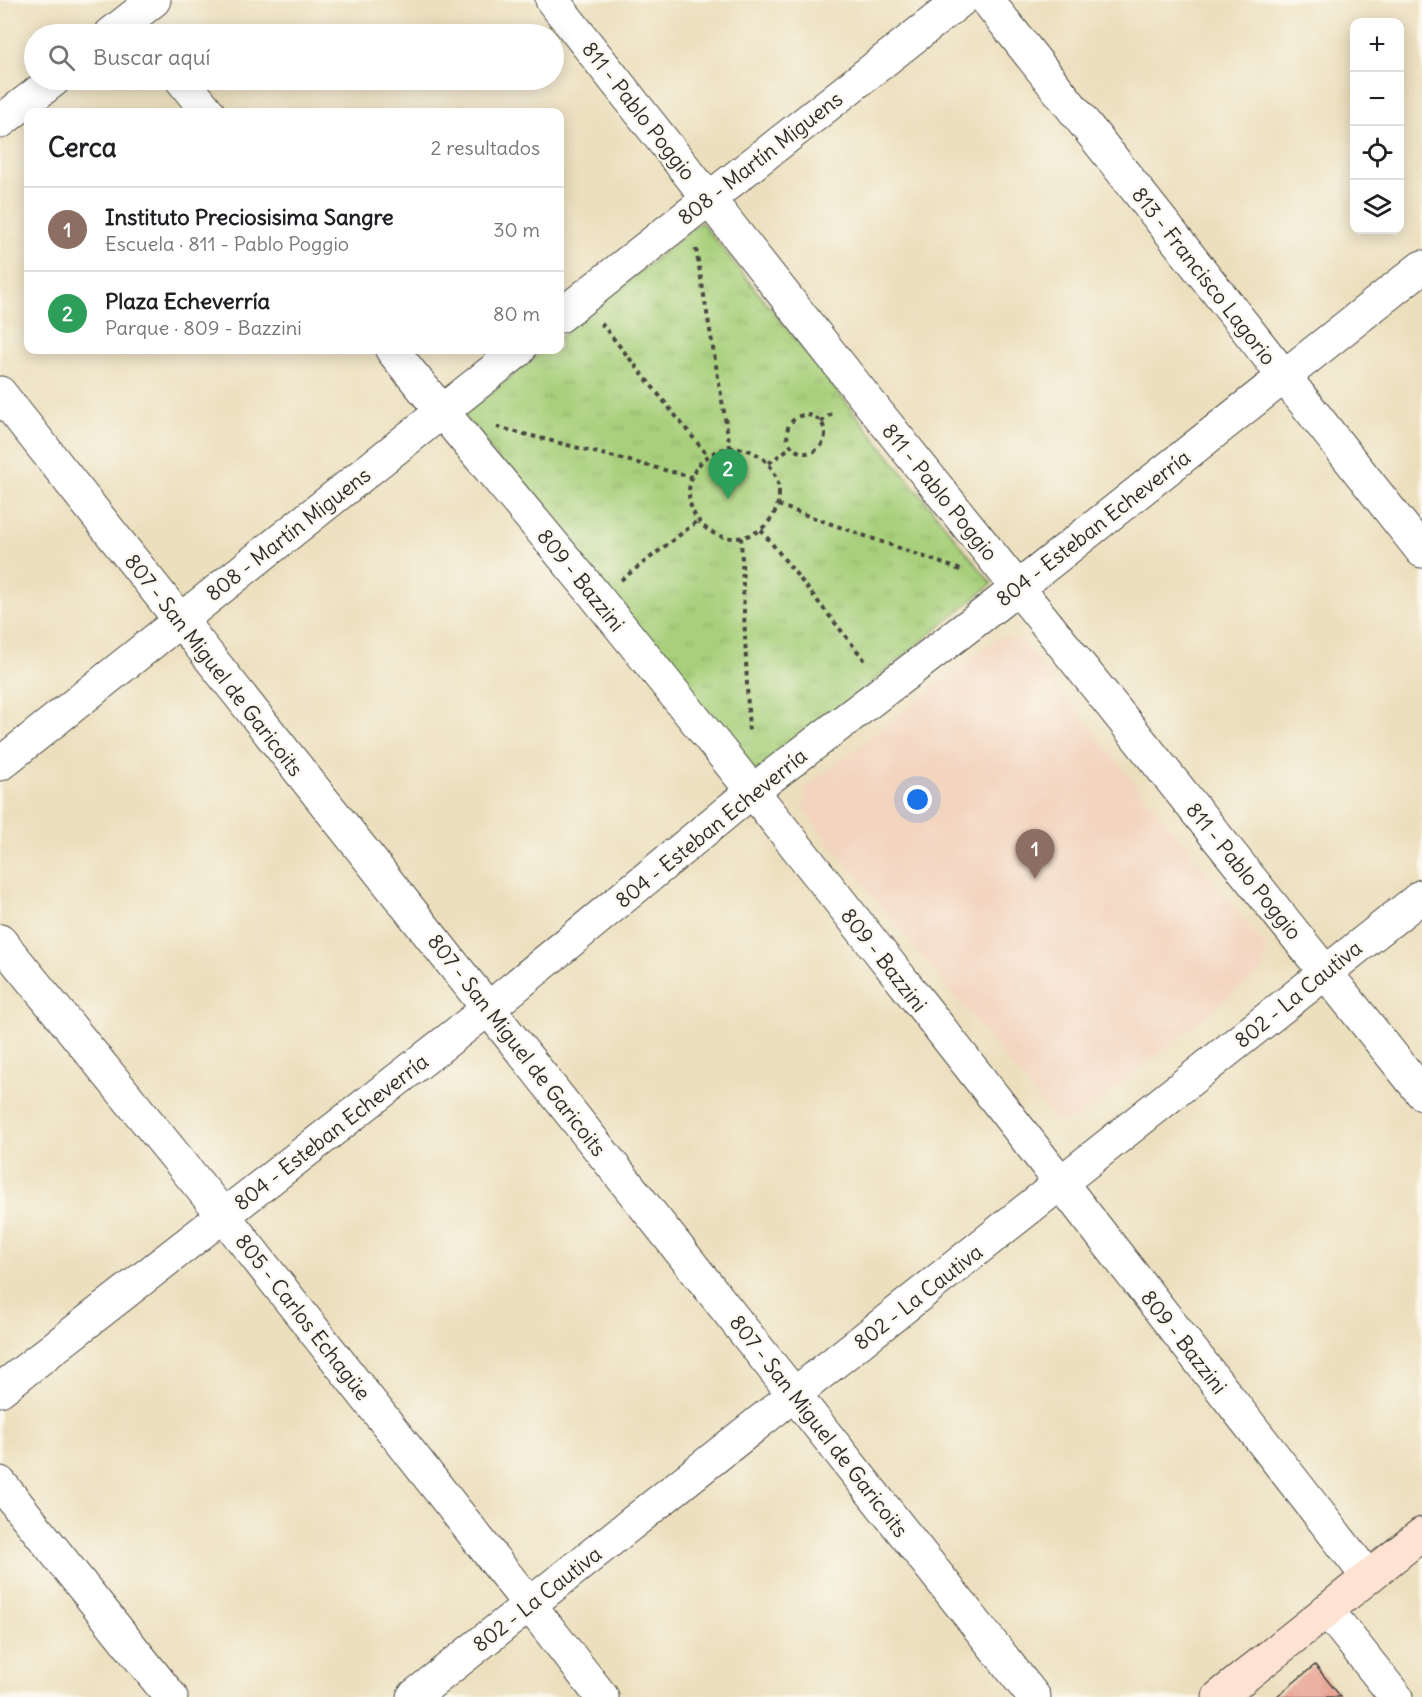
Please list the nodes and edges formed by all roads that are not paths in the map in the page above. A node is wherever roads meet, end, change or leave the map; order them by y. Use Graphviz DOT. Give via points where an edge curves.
graph roads {
  1 [pos="552,0"];
  2 [pos="961,0"];
  3 [pos="987,0"];
  4 [pos="41,90"];
  5 [pos="190,90"];
  6 [pos="205,108"];
  7 [pos="0,122"];
  8 [pos="698,205"];
  9 [pos="1422,267"];
  10 [pos="571,307"];
  11 [pos="396,354"];
  12 [pos="514,354"];
  13 [pos="1284,377"];
  14 [pos="0,393"];
  15 [pos="441,412"];
  16 [pos="1422,551"];
  17 [pos="1017,587"];
  18 [pos="178,621"];
  19 [pos="0,764"];
  20 [pos="752,792"];
  21 [pos="1422,896"];
  22 [pos="0,941"];
  23 [pos="1325,972"];
  24 [pos="488,1009"];
  25 [pos="1422,1094"];
  26 [pos="1061,1184"];
  27 [pos="224,1216"];
  28 [pos="0,1390"];
  29 [pos="794,1395"];
  30 [pos="0,1483"];
  31 [pos="1422,1534"];
  32 [pos="1368,1577"];
  33 [pos="530,1605"];
  34 [pos="1327,1610"];
  35 [pos="171,1697"];
  36 [pos="412,1697"];
  37 [pos="602,1697"];
  38 [pos="1034,1697"];
  39 [pos="1219,1697"];
  40 [pos="1396,1697"];
  1 -- 8 [label="street, 811 - Pablo Poggio"];
  2 -- 8 [label="street, 808 - Martín Miguens"];
  3 -- 13 [label="street, 813 - Francisco Lagorio"];
  4 -- 7 [label="street"];
  5 -- 6 [label="street"];
  8 -- 10 [label="street, 808 - Martín Miguens"];
  8 -- 17 [label="street, 811 - Pablo Poggio"];
  9 -- 13 [label="street, 804 - Esteban Echeverría"];
  11 -- 15 [label="street, 809 - Bazzini"];
  12 -- 15 [label="street, 808 - Martín Miguens"];
  13 -- 16 [label="street, 813 - Francisco Lagorio"];
  13 -- 17 [label="street, 804 - Esteban Echeverría"];
  14 -- 18 [label="street, 807 - San Miguel de Garicoits"];
  15 -- 18 [label="street, 808 - Martín Miguens"];
  15 -- 20 [label="street, 809 - Bazzini" via="597,597"];
  17 -- 20 [label="street, 804 - Esteban Echeverría"];
  17 -- 23 [label="street, 811 - Pablo Poggio"];
  18 -- 19 [label="street, 808 - Martín Miguens"];
  18 -- 24 [label="street, 807 - San Miguel de Garicoits"];
  20 -- 24 [label="street, 804 - Esteban Echeverría"];
  20 -- 26 [label="street, 809 - Bazzini"];
  21 -- 23 [label="street, 802 - La Cautiva"];
  22 -- 27 [label="street, 805 - Carlos Echagüe"];
  23 -- 25 [label="street, 811 - Pablo Poggio"];
  23 -- 26 [label="street, 802 - La Cautiva"];
  24 -- 27 [label="street, 804 - Esteban Echeverría"];
  24 -- 29 [label="street, 807 - San Miguel de Garicoits"];
  26 -- 29 [label="street, 802 - La Cautiva"];
  26 -- 32 [label="street, 809 - Bazzini"];
  27 -- 28 [label="street, 804 - Esteban Echeverría"];
  27 -- 33 [label="street, 805 - Carlos Echagüe"];
  29 -- 33 [label="street, 802 - La Cautiva"];
  29 -- 38 [label="street, 807 - San Miguel de Garicoits"];
  30 -- 35 [label="street"];
  31 -- 32 [label="main road"];
  32 -- 34 [label="main road"];
  33 -- 36 [label="street, 802 - La Cautiva"];
  33 -- 37 [label="street, 805 - Carlos Echagüe"];
  34 -- 39 [label="main road"];
  34 -- 40 [label="street"];
}
